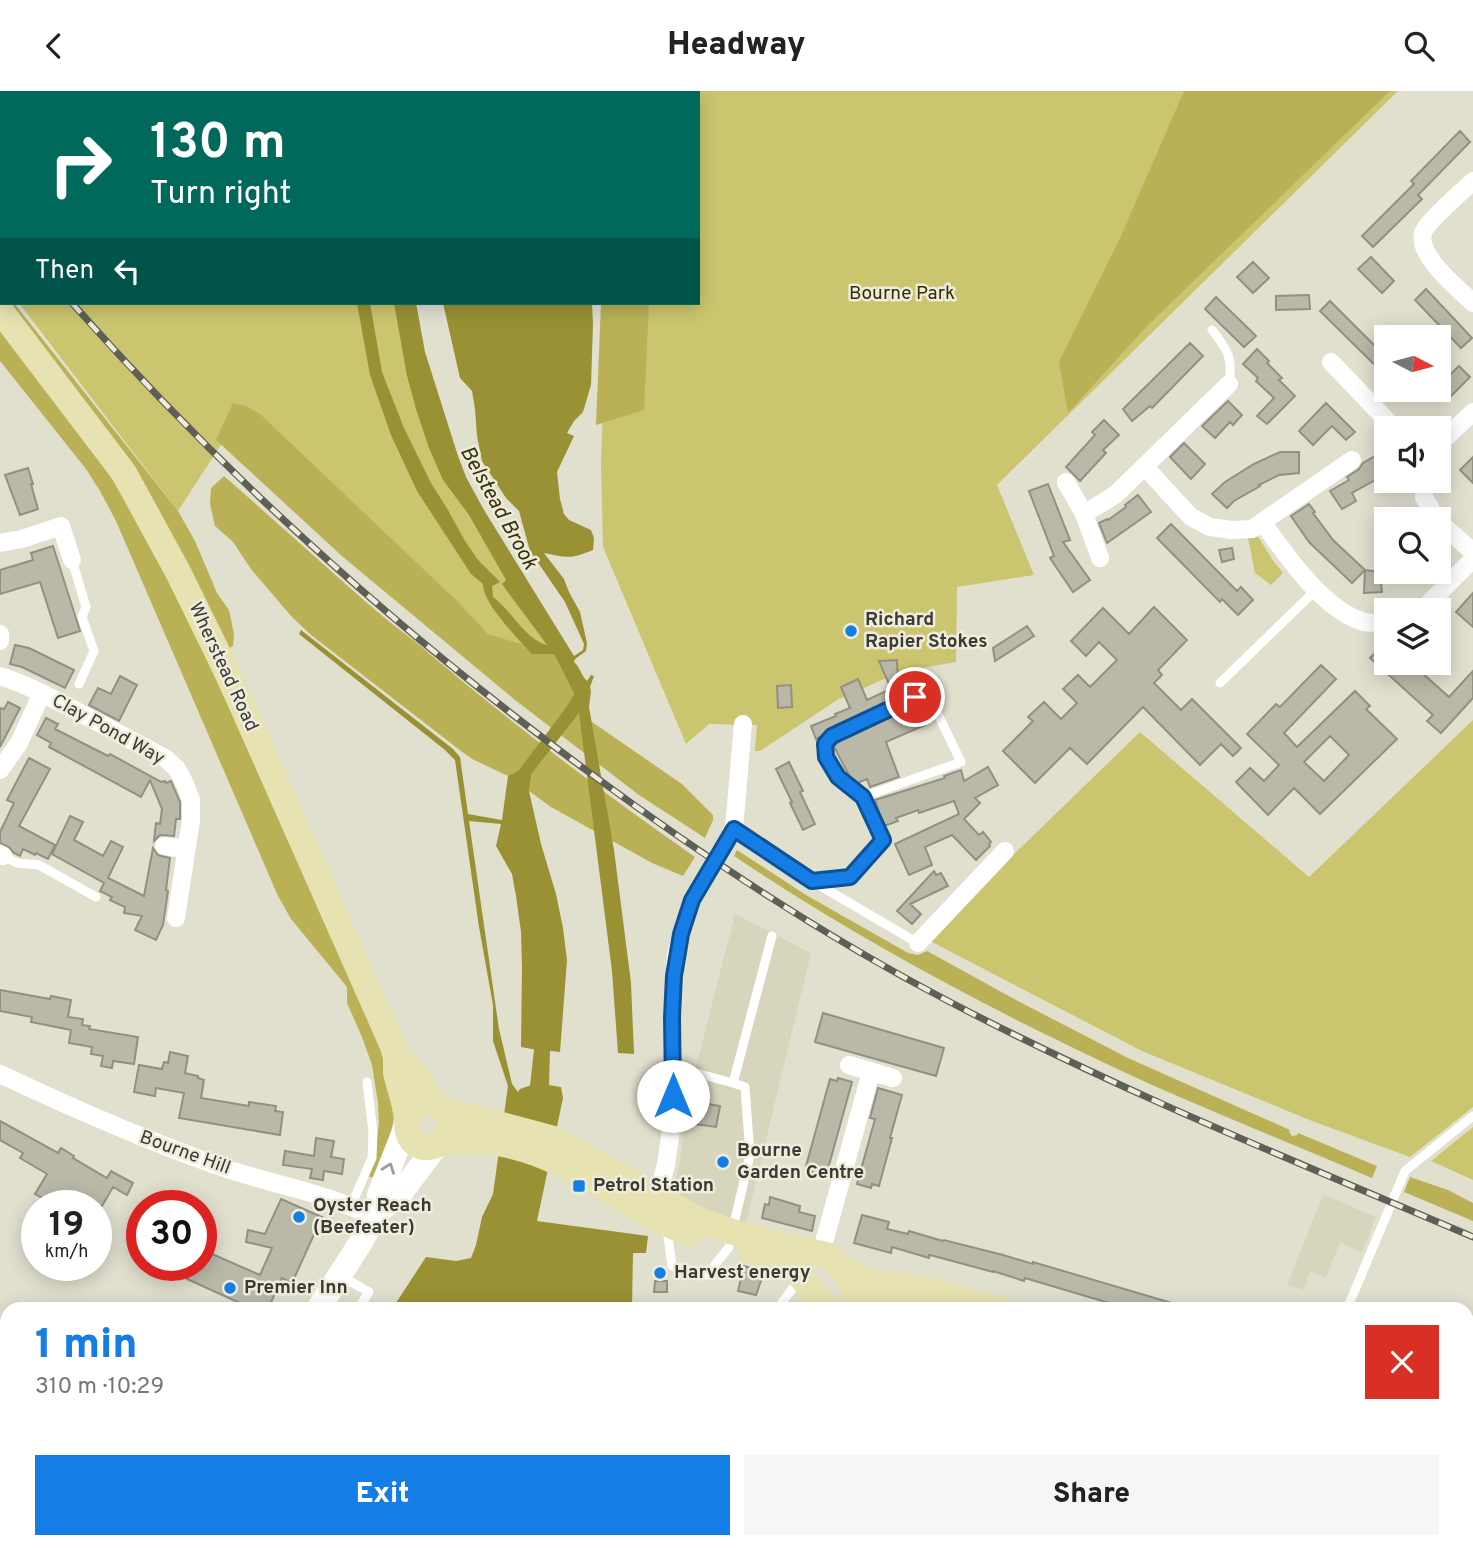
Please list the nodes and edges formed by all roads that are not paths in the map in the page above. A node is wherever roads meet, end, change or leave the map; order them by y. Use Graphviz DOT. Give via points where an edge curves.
graph roads {
  1 [pos="1473,181"];
  2 [pos="1473,303"];
  3 [pos="0,310"];
  4 [pos="1212,330"];
  5 [pos="1331,362"];
  6 [pos="1228,384"];
  7 [pos="1473,412"];
  8 [pos="1383,416"];
  9 [pos="1451,433"];
  10 [pos="1352,460"];
  11 [pos="1144,466"];
  12 [pos="1066,482"];
  13 [pos="1084,514"];
  14 [pos="1263,523"];
  15 [pos="1451,532"];
  16 [pos="0,543"];
  17 [pos="1473,552"];
  18 [pos="1100,558"];
  19 [pos="1473,559"];
  20 [pos="72,560"];
  21 [pos="1317,589"];
  22 [pos="1434,598"];
  23 [pos="1374,623"];
  24 [pos="0,634"];
  25 [pos="0,641"];
  26 [pos="0,676"];
  27 [pos="1220,683"];
  28 [pos="79,684"];
  29 [pos="42,693"];
  30 [pos="743,724"];
  31 [pos="0,769"];
  32 [pos="863,797"];
  33 [pos="734,829"];
  34 [pos="164,846"];
  35 [pos="186,849"];
  36 [pos="1005,851"];
  37 [pos="1,855"];
  38 [pos="812,881"];
  39 [pos="96,897"];
  40 [pos="176,918"];
  41 [pos="772,936"];
  42 [pos="918,943"];
  43 [pos="396,1053"];
  44 [pos="849,1065"];
  45 [pos="872,1072"];
  46 [pos="0,1074"];
  47 [pos="674,1075"];
  48 [pos="893,1078"];
  49 [pos="367,1082"];
  50 [pos="733,1083"];
  51 [pos="439,1107"];
  52 [pos="1473,1116"];
  53 [pos="406,1123"];
  54 [pos="492,1132"];
  55 [pos="439,1144"];
  56 [pos="552,1149"];
  57 [pos="657,1198"];
  58 [pos="351,1206"];
  59 [pos="376,1214"];
  60 [pos="667,1223"];
  61 [pos="731,1239"];
  62 [pos="821,1253"];
  63 [pos="842,1269"];
  64 [pos="340,1275"];
  65 [pos="801,1278"];
  66 [pos="955,1297"];
  67 [pos="323,1302"];
  68 [pos="362,1302"];
  69 [pos="782,1302"];
  70 [pos="821,1302"];
  71 [pos="856,1302"];
  72 [pos="889,1302"];
  73 [pos="973,1302"];
  74 [pos="1350,1302"];
  1 -- 2 [label="street" via="1429,224 1423,245 1430,260"];
  3 -- 43 [label="main road, Wherstead Road" via="124,473 178,572 229,676"];
  4 -- 6 [label="lane" via="1230,360"];
  5 -- 8 [label="street"];
  6 -- 11 [label="street"];
  7 -- 9 [label="street"];
  10 -- 14 [label="street"];
  11 -- 13 [label="street" via="1115,495"];
  11 -- 14 [label="street" via="1191,517 1210,527 1252,529"];
  12 -- 13 [label="street"];
  13 -- 18 [label="street"];
  14 -- 21 [label="street"];
  15 -- 17 [label="street"];
  16 -- 20 [label="street" via="61,526"];
  19 -- 22 [label="street"];
  20 -- 28 [label="lane" via="86,607 82,617 94,652"];
  21 -- 23 [label="street" via="1339,611"];
  21 -- 27 [label="lane"];
  24 -- 25 [label="street"];
  26 -- 29 [label="street, Clay Pond Way"];
  29 -- 31 [label="street" via="19,743"];
  29 -- 35 [label="street, Clay Pond Way" via="177,769 191,800"];
  30 -- 33 [label="street"];
  32 -- 32 [label="lane" via="961,762 930,698 915,697 832,736 825,744 826,757 838,777"];
  32 -- 38 [label="lane" via="883,840 850,877"];
  33 -- 38 [label="lane"];
  33 -- 47 [label="street" via="692,900 681,934 674,976"];
  34 -- 35 [label="street"];
  35 -- 40 [label="street, Clay Pond Way"];
  36 -- 42 [label="street"];
  37 -- 39 [label="lane" via="17,863 39,865"];
  38 -- 42 [label="lane"];
  41 -- 50 [label="lane"];
  43 -- 51 [label="main road"];
  43 -- 53 [label="main road"];
  44 -- 45 [label="street"];
  45 -- 48 [label="street"];
  45 -- 62 [label="street"];
  46 -- 58 [label="street, Bourne Hill" via="145,1139"];
  47 -- 50 [label="lane" via="689,1072"];
  47 -- 57 [label="street" via="667,1165"];
  49 -- 58 [label="lane" via="372,1158"];
  50 -- 61 [label="lane" via="745,1087 750,1155"];
  51 -- 53 [label="main road" via="416,1106"];
  51 -- 54 [label="main road"];
  51 -- 55 [label="main road" via="448,1116 450,1127"];
  52 -- 74 [label="lane" via="1405,1171"];
  53 -- 55 [label="main road" via="408,1134 418,1145"];
  59 -- 53 [label="main road, one-way"];
  54 -- 55 [label="main road"];
  54 -- 56 [label="main road"];
  55 -- 59 [label="main road" via="397,1198"];
  56 -- 57 [label="main road" via="595,1161"];
  56 -- 60 [label="main road" via="594,1182"];
  57 -- 61 [label="main road"];
  58 -- 59 [label="street, Bourne Hill"];
  59 -- 64 [label="main road"];
  60 -- 61 [label="main road" via="688,1233"];
  60 -- 61 [label="lane" via="672,1266 707,1275"];
  61 -- 62 [label="main road"];
  61 -- 65 [label="main road" via="785,1263"];
  62 -- 63 [label="main road"];
  63 -- 66 [label="main road" via="868,1282"];
  63 -- 71 [label="main road"];
  64 -- 67 [label="main road"];
  64 -- 68 [label="lane" via="369,1291"];
  65 -- 69 [label="lane"];
  65 -- 70 [label="main road"];
  66 -- 72 [label="main road"];
  66 -- 73 [label="main road"];
}
